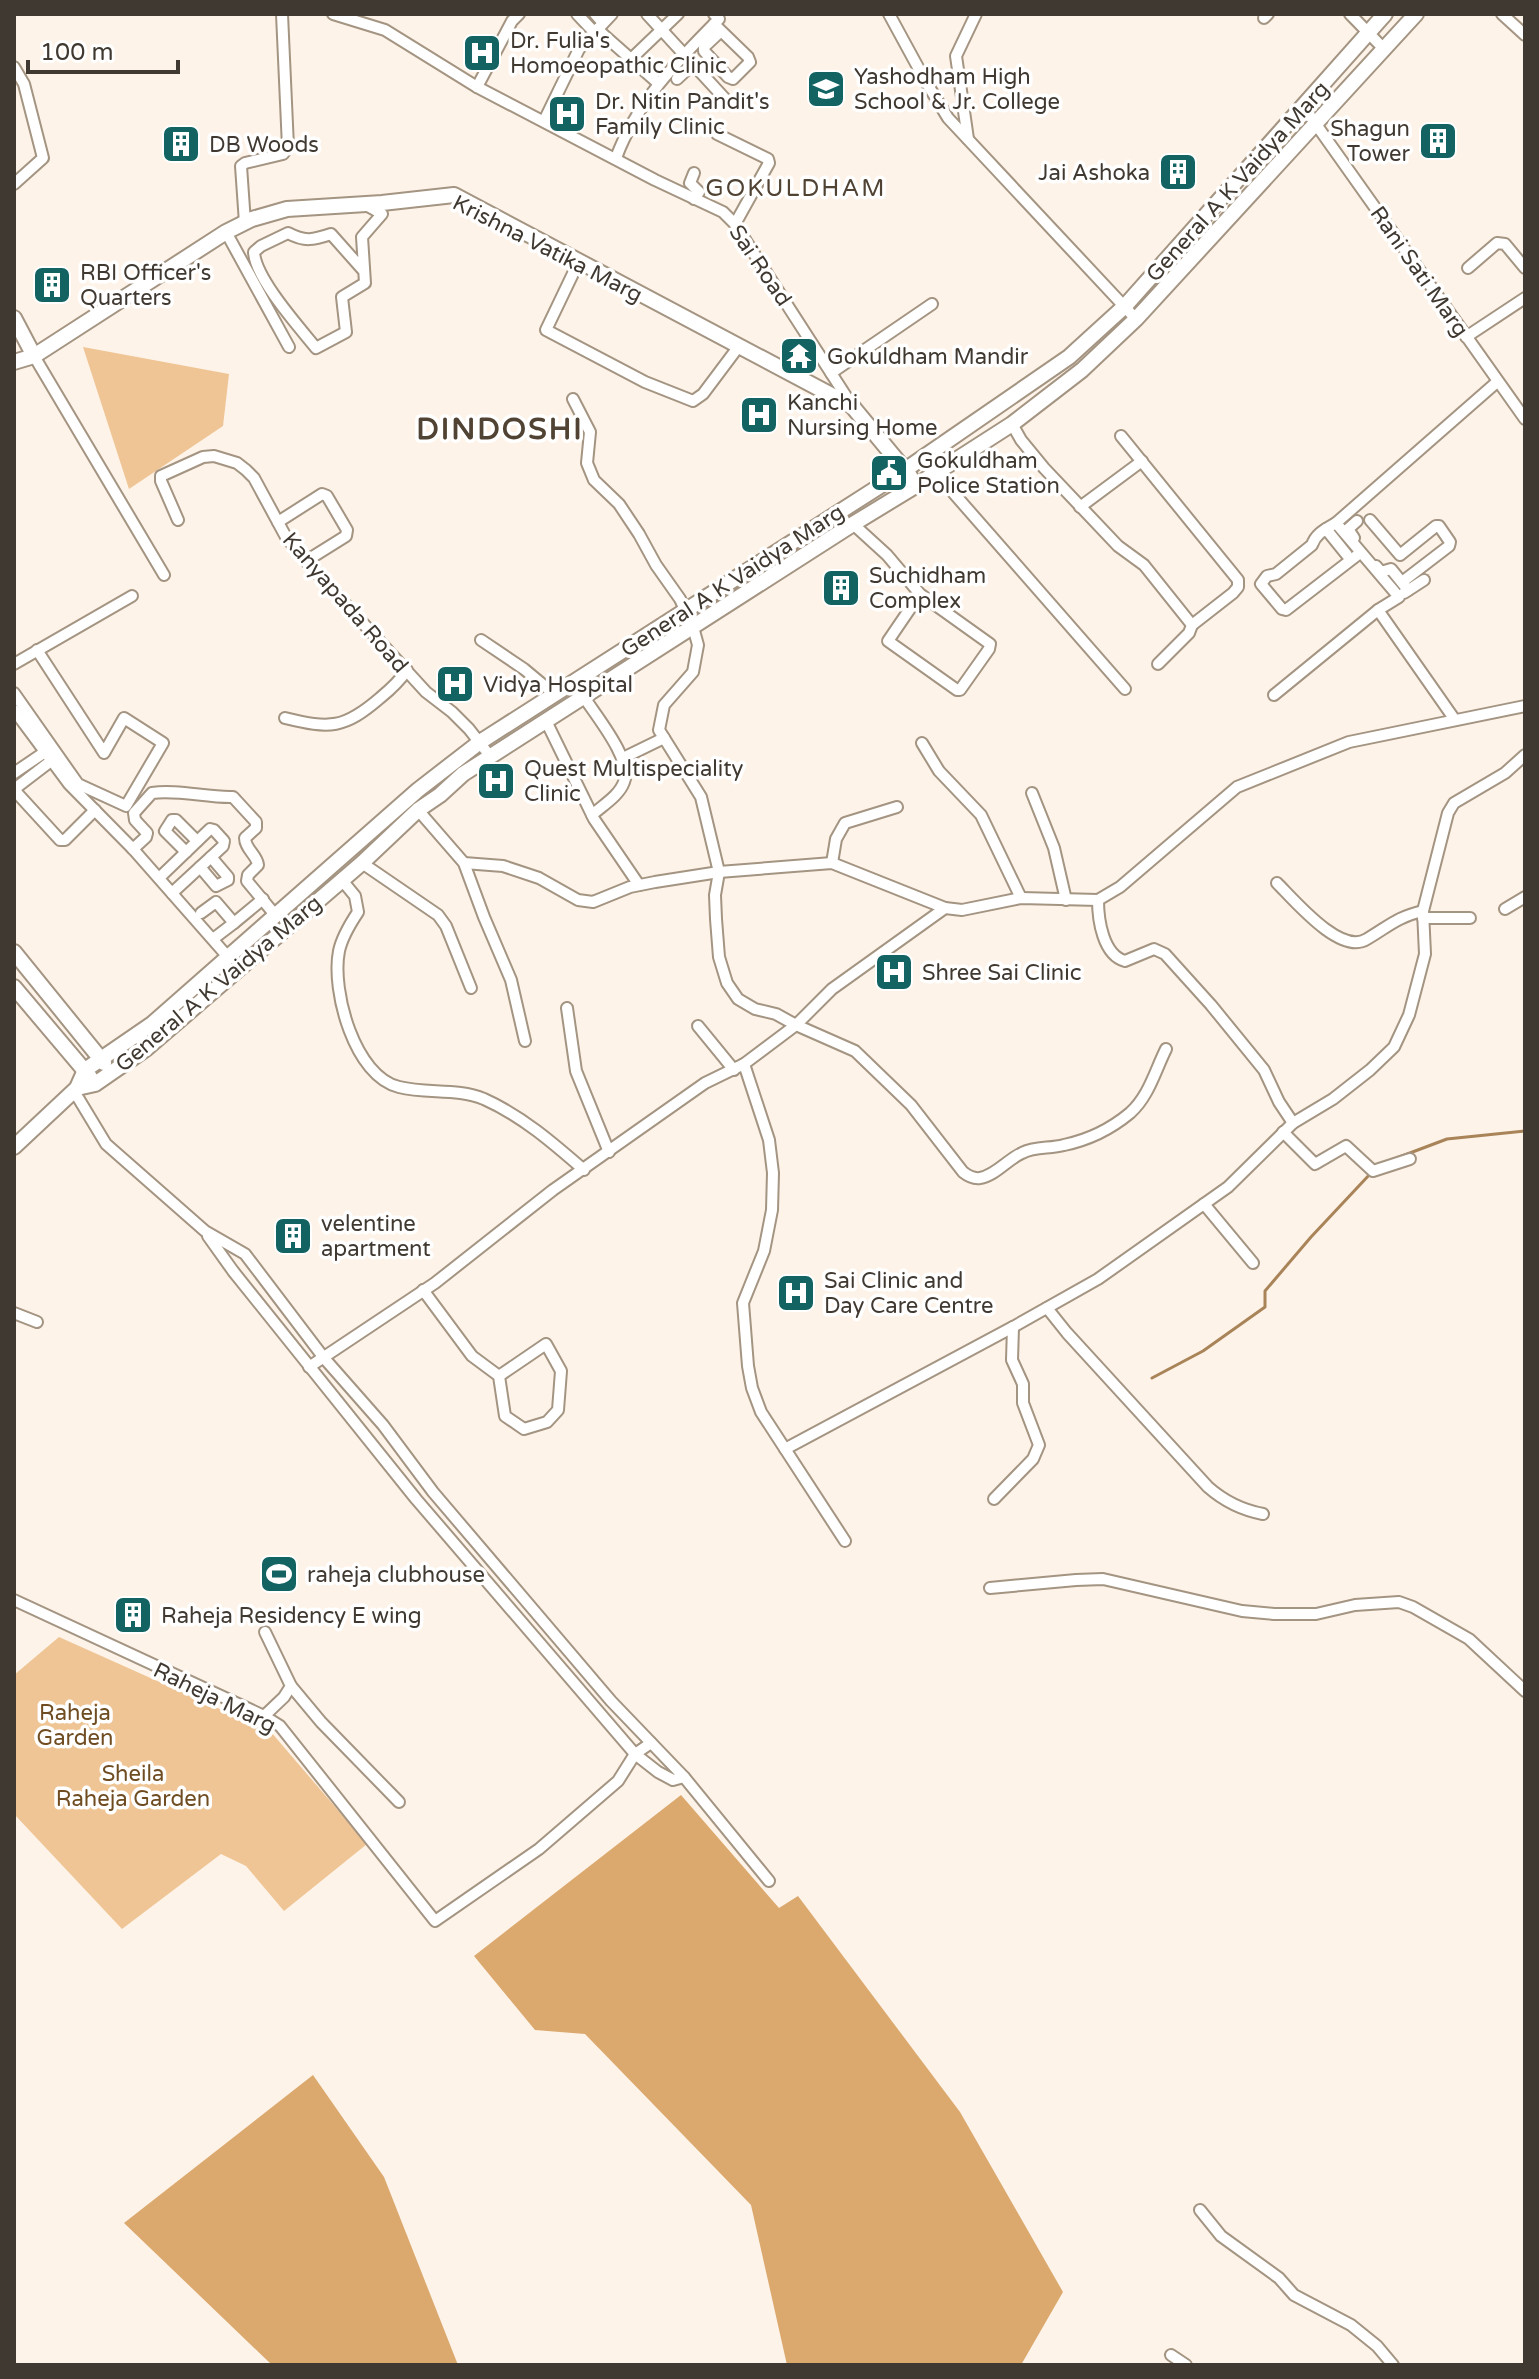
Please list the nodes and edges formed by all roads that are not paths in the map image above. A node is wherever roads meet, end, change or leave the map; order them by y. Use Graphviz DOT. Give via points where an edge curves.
graph roads {
  1 [pos="282,14"];
  2 [pos="333,14"];
  3 [pos="519,14"];
  4 [pos="577,14"];
  5 [pos="595,14"];
  6 [pos="612,14"];
  7 [pos="647,14"];
  8 [pos="678,14"];
  9 [pos="889,14"];
  10 [pos="976,14"];
  11 [pos="1350,14"];
  12 [pos="1385,14"];
  13 [pos="1416,14"];
  14 [pos="1502,14"];
  15 [pos="719,21"];
  16 [pos="598,28"];
  17 [pos="662,29"];
  18 [pos="1368,33"];
  19 [pos="1525,35"];
  20 [pos="1384,49"];
  21 [pos="684,54"];
  22 [pos="630,60"];
  23 [pos="693,64"];
  24 [pos="14,67"];
  25 [pos="677,79"];
  26 [pos="658,83"];
  27 [pos="477,87"];
  28 [pos="727,101"];
  29 [pos="1303,106"];
  30 [pos="544,121"];
  31 [pos="1316,122"];
  32 [pos="717,134"];
  33 [pos="968,139"];
  34 [pos="616,158"];
  35 [pos="694,173"];
  36 [pos="14,184"];
  37 [pos="700,195"];
  38 [pos="361,202"];
  39 [pos="245,223"];
  40 [pos="735,224"];
  41 [pos="226,232"];
  42 [pos="579,261"];
  43 [pos="1468,268"];
  44 [pos="1525,268"];
  45 [pos="363,270"];
  46 [pos="1525,298"];
  47 [pos="932,304"];
  48 [pos="1125,306"];
  49 [pos="14,318"];
  50 [pos="1136,319"];
  51 [pos="1468,335"];
  52 [pos="739,346"];
  53 [pos="289,347"];
  54 [pos="34,356"];
  55 [pos="14,362"];
  56 [pos="831,373"];
  57 [pos="1497,382"];
  58 [pos="573,399"];
  59 [pos="852,406"];
  60 [pos="1525,419"];
  61 [pos="1012,424"];
  62 [pos="1121,436"];
  63 [pos="1142,461"];
  64 [pos="905,470"];
  65 [pos="936,473"];
  66 [pos="917,485"];
  67 [pos="1080,507"];
  68 [pos="178,520"];
  69 [pos="1370,520"];
  70 [pos="1357,521"];
  71 [pos="278,522"];
  72 [pos="853,524"];
  73 [pos="1331,526"];
  74 [pos="1360,553"];
  75 [pos="1347,555"];
  76 [pos="306,561"];
  77 [pos="164,575"];
  78 [pos="1424,580"];
  79 [pos="1403,589"];
  80 [pos="920,594"];
  81 [pos="132,596"];
  82 [pos="685,609"];
  83 [pos="1378,610"];
  84 [pos="1192,625"];
  85 [pos="693,627"];
  86 [pos="481,640"];
  87 [pos="37,650"];
  88 [pos="14,664"];
  89 [pos="1158,664"];
  90 [pos="407,670"];
  91 [pos="1125,689"];
  92 [pos="14,693"];
  93 [pos="554,694"];
  94 [pos="1274,695"];
  95 [pos="584,697"];
  96 [pos="1525,706"];
  97 [pos="14,710"];
  98 [pos="285,718"];
  99 [pos="1455,720"];
  100 [pos="546,721"];
  101 [pos="664,738"];
  102 [pos="480,742"];
  103 [pos="922,743"];
  104 [pos="1525,755"];
  105 [pos="48,756"];
  106 [pos="490,756"];
  107 [pos="623,758"];
  108 [pos="14,773"];
  109 [pos="1032,793"];
  110 [pos="897,807"];
  111 [pos="95,810"];
  112 [pos="418,810"];
  113 [pos="592,815"];
  114 [pos="197,841"];
  115 [pos="133,849"];
  116 [pos="186,852"];
  117 [pos="211,857"];
  118 [pos="362,863"];
  119 [pos="464,863"];
  120 [pos="832,863"];
  121 [pos="200,867"];
  122 [pos="719,872"];
  123 [pos="159,878"];
  124 [pos="341,879"];
  125 [pos="1277,883"];
  126 [pos="639,885"];
  127 [pos="172,893"];
  128 [pos="1525,897"];
  129 [pos="1021,898"];
  130 [pos="263,899"];
  131 [pos="1066,900"];
  132 [pos="1098,900"];
  133 [pos="945,908"];
  134 [pos="1505,909"];
  135 [pos="201,913"];
  136 [pos="1423,915"];
  137 [pos="276,916"];
  138 [pos="1470,918"];
  139 [pos="234,923"];
  140 [pos="213,939"];
  141 [pos="14,952"];
  142 [pos="228,957"];
  143 [pos="14,987"];
  144 [pos="471,988"];
  145 [pos="567,1008"];
  146 [pos="796,1025"];
  147 [pos="698,1026"];
  148 [pos="525,1041"];
  149 [pos="1166,1049"];
  150 [pos="101,1058"];
  151 [pos="739,1067"];
  152 [pos="85,1070"];
  153 [pos="111,1073"];
  154 [pos="95,1084"];
  155 [pos="76,1090"];
  156 [pos="1293,1123"];
  157 [pos="1283,1132"];
  158 [pos="14,1147"];
  159 [pos="609,1152"];
  160 [pos="1410,1159"];
  161 [pos="584,1170"];
  162 [pos="1204,1204"];
  163 [pos="205,1231"];
  164 [pos="1253,1263"];
  165 [pos="423,1290"];
  166 [pos="1047,1308"];
  167 [pos="14,1313"];
  168 [pos="37,1322"];
  169 [pos="1013,1327"];
  170 [pos="324,1358"];
  171 [pos="309,1367"];
  172 [pos="499,1376"];
  173 [pos="785,1449"];
  174 [pos="994,1499"];
  175 [pos="1263,1514"];
  176 [pos="845,1541"];
  177 [pos="990,1588"];
  178 [pos="14,1600"];
  179 [pos="265,1632"];
  180 [pos="291,1686"];
  181 [pos="1525,1691"];
  182 [pos="264,1716"];
  183 [pos="651,1743"];
  184 [pos="635,1754"];
  185 [pos="684,1777"];
  186 [pos="399,1802"];
  187 [pos="769,1881"];
  188 [pos="1200,2210"];
  189 [pos="1171,2355"];
  190 [pos="1186,2365"];
  191 [pos="1393,2365"];
  1 -- 39 [label="street" via="288,147 283,154 241,166"];
  2 -- 27 [label="street, Sai Road" via="385,30"];
  3 -- 27 [label="street"];
  4 -- 16 [label="street"];
  5 -- 16 [label="street"];
  6 -- 16 [label="street"];
  7 -- 17 [label="street"];
  8 -- 17 [label="street"];
  9 -- 33 [label="street" via="948,118"];
  10 -- 33 [label="street" via="956,56"];
  11 -- 18 [label="street"];
  12 -- 18 [label="main road, General A K Vaidya Marg"];
  13 -- 20 [label="main road, General A K Vaidya Marg"];
  14 -- 19 [label="street"];
  15 -- 15 [label="street" via="704,51 733,79 750,62"];
  15 -- 21 [label="street"];
  16 -- 22 [label="street"];
  16 -- 30 [label="street" via="579,49"];
  17 -- 21 [label="street"];
  17 -- 22 [label="street"];
  18 -- 20 [label="street"];
  18 -- 29 [label="main road, General A K Vaidya Marg"];
  20 -- 31 [label="main road, General A K Vaidya Marg"];
  21 -- 23 [label="street"];
  21 -- 26 [label="street"];
  22 -- 26 [label="street"];
  23 -- 25 [label="street"];
  23 -- 28 [label="street"];
  24 -- 36 [label="street" via="24,84 43,158"];
  26 -- 34 [label="street"];
  27 -- 30 [label="street, Sai Road"];
  29 -- 31 [label="street, Rani Sati Marg"];
  29 -- 48 [label="main road, General A K Vaidya Marg"];
  30 -- 34 [label="street, Sai Road"];
  31 -- 50 [label="main road, General A K Vaidya Marg"];
  31 -- 51 [label="street, Rani Sati Marg"];
  32 -- 40 [label="street" via="769,163"];
  33 -- 48 [label="street"];
  34 -- 37 [label="street, Sai Road"];
  35 -- 37 [label="street" via="690,183"];
  37 -- 40 [label="street, Sai Road"];
  38 -- 39 [label="main road, Krishna Vatika Marg" via="287,209"];
  38 -- 42 [label="main road, Krishna Vatika Marg" via="454,195"];
  38 -- 45 [label="street" via="382,214 362,237"];
  39 -- 41 [label="main road, Krishna Vatika Marg"];
  40 -- 56 [label="street, Sai Road"];
  41 -- 53 [label="street"];
  41 -- 54 [label="main road, Krishna Vatika Marg"];
  42 -- 52 [label="main road, Krishna Vatika Marg"];
  42 -- 52 [label="street" via="546,330 558,337 693,401"];
  43 -- 44 [label="street" via="1497,243 1505,244"];
  45 -- 45 [label="street" via="331,234 311,241 288,233 254,252 257,268 316,348 346,332 342,297 365,283"];
  46 -- 51 [label="street"];
  47 -- 56 [label="street"];
  48 -- 50 [label="street"];
  48 -- 64 [label="main road, General A K Vaidya Marg" via="1069,357"];
  49 -- 54 [label="main road"];
  50 -- 61 [label="main road, General A K Vaidya Marg" via="1082,370"];
  51 -- 57 [label="street, Rani Sati Marg"];
  52 -- 59 [label="main road, Krishna Vatika Marg"];
  54 -- 55 [label="main road, Krishna Vatika Marg"];
  54 -- 77 [label="street"];
  56 -- 59 [label="street, Sai Road"];
  57 -- 60 [label="street, Rani Sati Marg"];
  57 -- 73 [label="street"];
  58 -- 82 [label="street" via="590,432 587,463 594,480 619,504"];
  59 -- 64 [label="main road, Krishna Vatika Marg"];
  61 -- 65 [label="main road, General A K Vaidya Marg"];
  61 -- 67 [label="street"];
  62 -- 63 [label="street"];
  63 -- 67 [label="street"];
  63 -- 84 [label="street" via="1238,580 1233,593"];
  64 -- 66 [label="main road, Krishna Vatika Marg"];
  64 -- 82 [label="main road, General A K Vaidya Marg"];
  65 -- 66 [label="main road, General A K Vaidya Marg"];
  65 -- 91 [label="street"];
  66 -- 72 [label="main road, General A K Vaidya Marg"];
  67 -- 84 [label="street" via="1153,574"];
  68 -- 71 [label="street, Kanyapada Road" via="161,476 214,456 237,463 254,478"];
  69 -- 79 [label="street" via="1400,555 1436,526 1450,542"];
  70 -- 79 [label="street" via="1349,532 1381,572 1391,569"];
  71 -- 76 [label="street, Kanyapada Road"];
  71 -- 76 [label="street" via="322,494 327,496 346,536"];
  72 -- 80 [label="street"];
  72 -- 85 [label="main road, General A K Vaidya Marg"];
  73 -- 74 [label="street"];
  73 -- 74 [label="street" via="1262,581 1282,609"];
  73 -- 75 [label="street"];
  74 -- 79 [label="street"];
  76 -- 90 [label="street, Kanyapada Road"];
  78 -- 79 [label="street"];
  79 -- 83 [label="street"];
  80 -- 80 [label="street" via="990,644 960,690 888,641"];
  81 -- 87 [label="street"];
  82 -- 85 [label="street"];
  82 -- 93 [label="main road, General A K Vaidya Marg"];
  83 -- 94 [label="street"];
  83 -- 99 [label="street"];
  84 -- 89 [label="street"];
  85 -- 95 [label="main road, General A K Vaidya Marg"];
  85 -- 101 [label="street" via="698,645 693,672 664,705 659,730"];
  86 -- 93 [label="street"];
  87 -- 88 [label="street"];
  87 -- 92 [label="street" via="104,753 124,718 163,743 126,806 78,784"];
  90 -- 98 [label="street" via="350,721 330,726"];
  90 -- 102 [label="street, Kanyapada Road"];
  93 -- 102 [label="main road, General A K Vaidya Marg"];
  95 -- 100 [label="main road, General A K Vaidya Marg"];
  95 -- 107 [label="street"];
  96 -- 99 [label="street"];
  97 -- 105 [label="street"];
  99 -- 132 [label="street" via="1349,742 1237,787"];
  100 -- 106 [label="main road, General A K Vaidya Marg"];
  100 -- 113 [label="street"];
  101 -- 107 [label="street"];
  101 -- 122 [label="street" via="701,797"];
  102 -- 106 [label="street, Kanyapada Road"];
  102 -- 137 [label="main road, General A K Vaidya Marg"];
  103 -- 129 [label="street" via="939,771 981,815"];
  104 -- 136 [label="street" via="1454,803"];
  105 -- 108 [label="street"];
  105 -- 111 [label="street"];
  105 -- 111 [label="street" via="16,792 60,840"];
  106 -- 112 [label="main road, General A K Vaidya Marg"];
  107 -- 113 [label="street" via="624,783"];
  109 -- 131 [label="street" via="1054,848"];
  110 -- 120 [label="street" via="845,823"];
  111 -- 115 [label="street"];
  112 -- 118 [label="main road, General A K Vaidya Marg"];
  112 -- 119 [label="street"];
  113 -- 126 [label="street"];
  114 -- 116 [label="street"];
  114 -- 116 [label="street" via="172,820 165,831"];
  114 -- 117 [label="street" via="210,829 224,841"];
  115 -- 123 [label="street"];
  115 -- 130 [label="street" via="147,833 134,813 152,793 233,797 256,822 245,843 258,865 247,881"];
  116 -- 123 [label="street"];
  117 -- 121 [label="street"];
  117 -- 121 [label="street" via="228,880 216,886"];
  118 -- 124 [label="main road, General A K Vaidya Marg"];
  118 -- 144 [label="street" via="438,915"];
  119 -- 126 [label="street" via="503,866 593,902"];
  119 -- 148 [label="street" via="511,980"];
  120 -- 122 [label="street"];
  120 -- 133 [label="street"];
  121 -- 127 [label="street"];
  122 -- 126 [label="street"];
  122 -- 146 [label="street" via="716,919 727,983 738,999"];
  123 -- 127 [label="street"];
  124 -- 153 [label="main road, General A K Vaidya Marg" via="158,1039"];
  124 -- 161 [label="street" via="355,896 358,912 339,952 338,991 358,1052 379,1078 398,1087 480,1098 514,1114"];
  125 -- 136 [label="street" via="1347,942 1366,940 1403,916"];
  127 -- 140 [label="street"];
  128 -- 134 [label="street"];
  129 -- 131 [label="street"];
  129 -- 133 [label="street" via="962,910"];
  130 -- 137 [label="street"];
  130 -- 139 [label="street"];
  131 -- 132 [label="street"];
  132 -- 156 [label="street" via="1101,929 1116,957 1125,961 1154,949 1165,954 1264,1070"];
  133 -- 146 [label="street" via="832,989"];
  135 -- 139 [label="street" via="216,902"];
  136 -- 138 [label="street"];
  136 -- 156 [label="street" via="1425,954 1409,1015 1394,1047 1333,1099"];
  137 -- 142 [label="main road, General A K Vaidya Marg"];
  139 -- 140 [label="street"];
  140 -- 142 [label="street"];
  141 -- 150 [label="main road"];
  142 -- 150 [label="main road, General A K Vaidya Marg" via="152,1024"];
  143 -- 152 [label="main road"];
  145 -- 159 [label="street" via="576,1071"];
  146 -- 149 [label="street" via="855,1051 911,1105 963,1172 980,1178 1023,1152 1063,1146 1110,1128 1150,1089"];
  146 -- 151 [label="street"];
  147 -- 151 [label="street"];
  150 -- 152 [label="main road, General A K Vaidya Marg"];
  150 -- 153 [label="main road"];
  151 -- 159 [label="street" via="705,1083"];
  151 -- 173 [label="street" via="769,1140 773,1173 764,1251 743,1303 748,1366 761,1412"];
  152 -- 154 [label="main road"];
  152 -- 155 [label="main road, General A K Vaidya Marg"];
  153 -- 154 [label="main road, General A K Vaidya Marg"];
  154 -- 155 [label="main road"];
  155 -- 158 [label="main road, General A K Vaidya Marg"];
  155 -- 163 [label="street" via="106,1144"];
  156 -- 157 [label="street"];
  157 -- 160 [label="street" via="1315,1164 1346,1146 1373,1171"];
  157 -- 162 [label="street"];
  159 -- 161 [label="street"];
  161 -- 165 [label="street"];
  162 -- 164 [label="street"];
  162 -- 166 [label="street"];
  163 -- 170 [label="street" via="245,1254"];
  163 -- 171 [label="street"];
  165 -- 170 [label="street"];
  165 -- 172 [label="street" via="472,1356"];
  166 -- 169 [label="street"];
  166 -- 175 [label="street" via="1208,1487 1245,1510"];
  167 -- 168 [label="street"];
  169 -- 173 [label="street"];
  169 -- 174 [label="street" via="1012,1360 1039,1445 1033,1459"];
  170 -- 171 [label="street"];
  170 -- 183 [label="street"];
  171 -- 184 [label="street"];
  172 -- 172 [label="street" via="546,1344 561,1371 558,1410 547,1422 524,1429 505,1416"];
  173 -- 176 [label="street"];
  177 -- 181 [label="street" via="1103,1579 1274,1614 1316,1614 1399,1602 1469,1639"];
  178 -- 182 [label="street, Raheja Marg"];
  179 -- 180 [label="street"];
  180 -- 182 [label="street"];
  180 -- 186 [label="street"];
  182 -- 184 [label="street, Raheja Marg" via="280,1726 435,1921 539,1849 618,1781"];
  183 -- 184 [label="street"];
  183 -- 185 [label="street"];
  184 -- 185 [label="street" via="673,1780"];
  185 -- 187 [label="street"];
  188 -- 191 [label="street" via="1221,2236 1294,2295 1351,2325"];
  189 -- 190 [label="street"];
}
